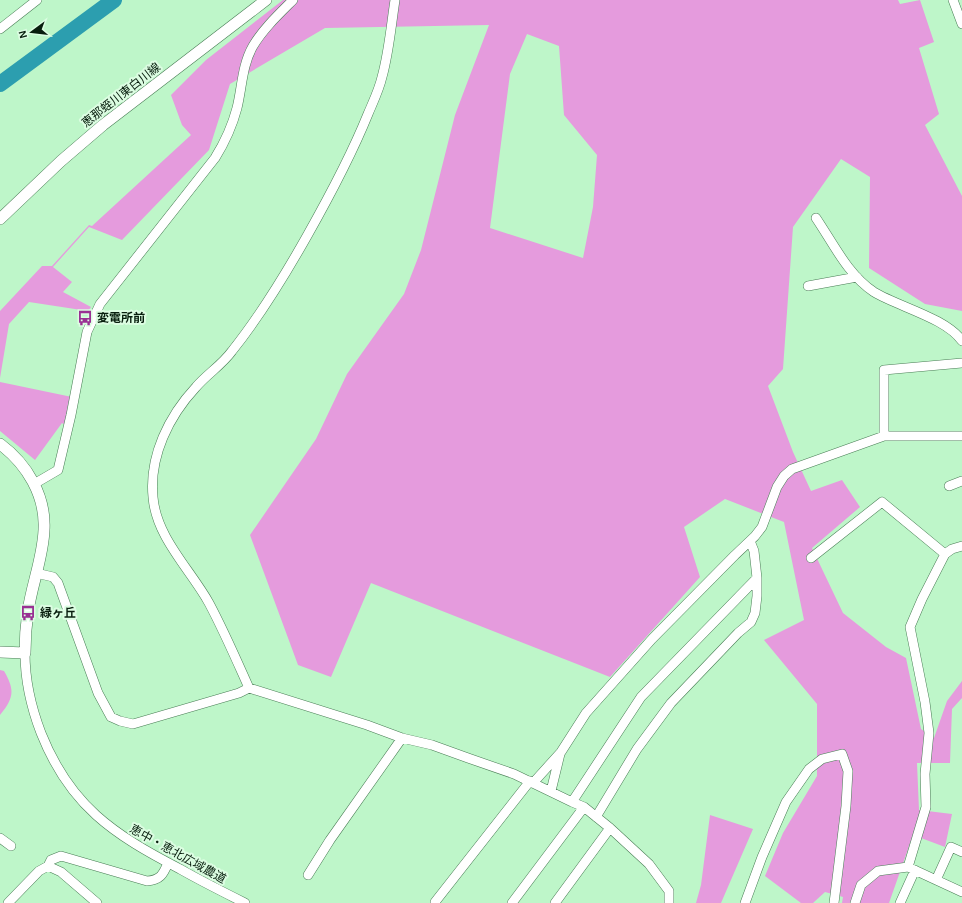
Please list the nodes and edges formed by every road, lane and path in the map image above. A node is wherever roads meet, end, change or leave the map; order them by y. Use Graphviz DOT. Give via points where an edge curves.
graph roads {
  1 [pos="38,0"];
  2 [pos="266,0"];
  3 [pos="293,0"];
  4 [pos="395,0"];
  5 [pos="953,0"];
  6 [pos="962,24"];
  7 [pos="0,29"];
  8 [pos="816,218"];
  9 [pos="0,219"];
  10 [pos="857,277"];
  11 [pos="808,286"];
  12 [pos="962,341"];
  13 [pos="962,363"];
  14 [pos="884,436"];
  15 [pos="962,436"];
  16 [pos="0,444"];
  17 [pos="962,481"];
  18 [pos="34,484"];
  19 [pos="949,486"];
  20 [pos="750,541"];
  21 [pos="962,546"];
  22 [pos="945,554"];
  23 [pos="811,558"];
  24 [pos="36,573"];
  25 [pos="757,578"];
  26 [pos="0,652"];
  27 [pos="25,653"];
  28 [pos="248,688"];
  29 [pos="402,738"];
  30 [pos="561,752"];
  31 [pos="531,782"];
  32 [pos="551,792"];
  33 [pos="572,802"];
  34 [pos="584,807"];
  35 [pos="596,817"];
  36 [pos="610,828"];
  37 [pos="0,838"];
  38 [pos="11,846"];
  39 [pos="962,852"];
  40 [pos="168,863"];
  41 [pos="48,866"];
  42 [pos="912,868"];
  43 [pos="308,875"];
  44 [pos="936,880"];
  45 [pos="962,892"];
  46 [pos="435,902"];
  47 [pos="8,903"];
  48 [pos="97,903"];
  49 [pos="245,903"];
  50 [pos="512,903"];
  51 [pos="555,903"];
  52 [pos="669,903"];
  53 [pos="745,903"];
  54 [pos="834,903"];
  55 [pos="855,903"];
  56 [pos="900,903"];
  1 -- 7 [label="street"];
  2 -- 9 [label="main road, 恵那蛭川東白川線" via="103,125"];
  3 -- 18 [label="street" via="253,46 244,69 229,136 215,158 100,304 87,332 72,415 58,470"];
  4 -- 28 [label="street" via="382,78 361,132 339,177 306,238 249,329 231,353 179,407 156,455 152,497 159,525 208,601"];
  5 -- 6 [label="street"];
  8 -- 10 [label="street"];
  10 -- 11 [label="street"];
  10 -- 12 [label="street" via="875,292 946,327"];
  13 -- 14 [label="street" via="884,370"];
  14 -- 15 [label="street"];
  14 -- 20 [label="street" via="792,469 777,487 762,527"];
  16 -- 18 [label="main road" via="22,464"];
  17 -- 19 [label="street"];
  18 -- 24 [label="main road" via="43,515 44,530"];
  20 -- 25 [label="street" via="754,551"];
  20 -- 30 [label="street" via="652,639 586,713"];
  21 -- 22 [label="street"];
  22 -- 23 [label="street" via="882,502"];
  22 -- 42 [label="street" via="910,628 929,732 925,774 926,807"];
  24 -- 27 [label="main road" via="28,610"];
  24 -- 28 [label="street" via="53,577 58,583 98,693 111,717 133,724"];
  25 -- 33 [label="street" via="641,697"];
  25 -- 35 [label="street" via="755,613 751,622 671,703 637,749"];
  26 -- 27 [label="main road"];
  27 -- 40 [label="street, 恵中・恵北広域農道" via="27,686 37,724 54,764 66,782 89,810 107,825 140,849"];
  28 -- 29 [label="street" via="262,690"];
  29 -- 31 [label="street" via="432,745"];
  29 -- 43 [label="street"];
  30 -- 31 [label="street"];
  30 -- 32 [label="street"];
  31 -- 32 [label="street"];
  31 -- 46 [label="street"];
  32 -- 33 [label="street"];
  33 -- 34 [label="street"];
  34 -- 35 [label="street"];
  34 -- 50 [label="street"];
  35 -- 36 [label="street"];
  36 -- 51 [label="street"];
  36 -- 52 [label="street" via="658,875 669,891"];
  37 -- 38 [label="street"];
  39 -- 44 [label="street" via="951,847"];
  40 -- 41 [label="street" via="163,876 147,881 61,856 51,860"];
  40 -- 49 [label="street, 恵中・恵北広域農道"];
  41 -- 47 [label="street" via="39,871"];
  41 -- 48 [label="street" via="61,872"];
  42 -- 44 [label="street"];
  42 -- 55 [label="street" via="878,871 861,885"];
  42 -- 56 [label="street"];
  44 -- 45 [label="street"];
  53 -- 54 [label="street" via="786,802 809,769 822,759 842,754 848,772 845,822"];
}
